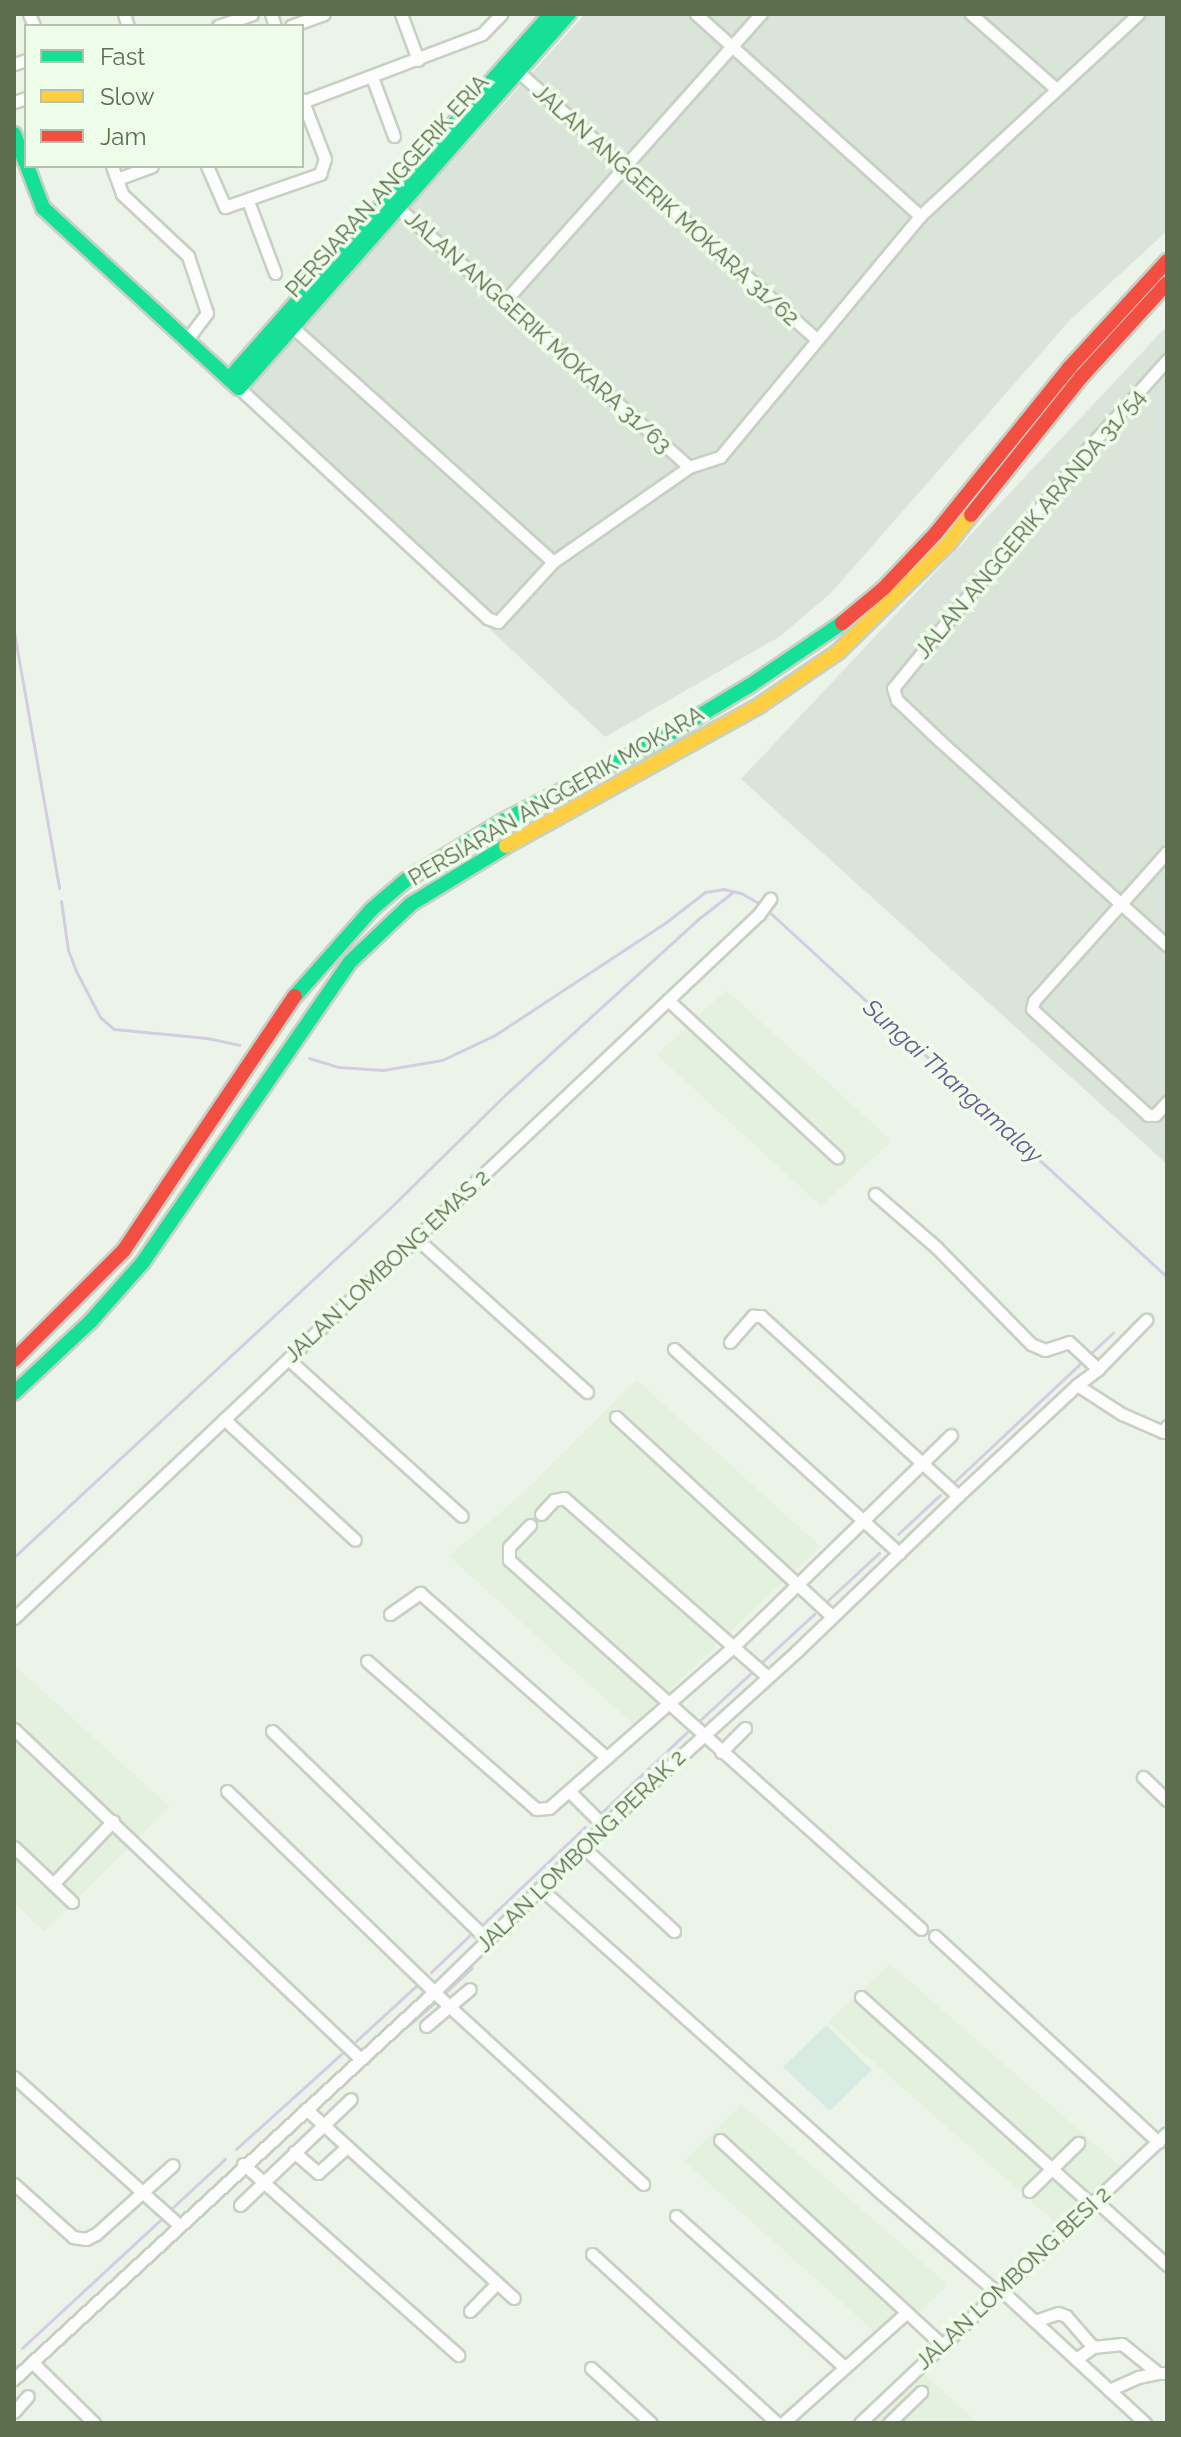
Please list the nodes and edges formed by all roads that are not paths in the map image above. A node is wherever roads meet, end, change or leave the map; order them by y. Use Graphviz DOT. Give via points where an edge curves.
graph roads {
  1 [pos="252,14"];
  2 [pos="324,14"];
  3 [pos="401,14"];
  4 [pos="501,14"];
  5 [pos="551,14"];
  6 [pos="569,14"];
  7 [pos="696,14"];
  8 [pos="761,14"];
  9 [pos="971,14"];
  10 [pos="1138,14"];
  11 [pos="224,24"];
  12 [pos="296,24"];
  13 [pos="732,47"];
  14 [pos="418,60"];
  15 [pos="513,67"];
  16 [pos="372,77"];
  17 [pos="1055,88"];
  18 [pos="304,100"];
  19 [pos="304,106"];
  20 [pos="14,134"];
  21 [pos="394,136"];
  22 [pos="24,160"];
  23 [pos="624,167"];
  24 [pos="27,168"];
  25 [pos="113,168"];
  26 [pos="147,168"];
  27 [pos="208,168"];
  28 [pos="117,179"];
  29 [pos="248,201"];
  30 [pos="392,202"];
  31 [pos="920,216"];
  32 [pos="1167,261"];
  33 [pos="275,273"];
  34 [pos="1167,283"];
  35 [pos="504,302"];
  36 [pos="286,322"];
  37 [pos="815,338"];
  38 [pos="187,340"];
  39 [pos="1167,360"];
  40 [pos="234,384"];
  41 [pos="689,467"];
  42 [pos="553,562"];
  43 [pos="1167,852"];
  44 [pos="770,899"];
  45 [pos="1120,904"];
  46 [pos="1167,945"];
  47 [pos="668,1000"];
  48 [pos="1167,1102"];
  49 [pos="837,1157"];
  50 [pos="875,1194"];
  51 [pos="416,1238"];
  52 [pos="1146,1320"];
  53 [pos="730,1342"];
  54 [pos="674,1349"];
  55 [pos="288,1359"];
  56 [pos="14,1360"];
  57 [pos="1090,1362"];
  58 [pos="1077,1385"];
  59 [pos="587,1392"];
  60 [pos="14,1393"];
  61 [pos="616,1417"];
  62 [pos="224,1419"];
  63 [pos="1166,1431"];
  64 [pos="951,1435"];
  65 [pos="922,1463"];
  66 [pos="958,1496"];
  67 [pos="541,1514"];
  68 [pos="462,1516"];
  69 [pos="863,1520"];
  70 [pos="530,1525"];
  71 [pos="355,1540"];
  72 [pos="899,1553"];
  73 [pos="797,1584"];
  74 [pos="390,1614"];
  75 [pos="832,1616"];
  76 [pos="14,1618"];
  77 [pos="733,1647"];
  78 [pos="367,1661"];
  79 [pos="768,1677"];
  80 [pos="669,1703"];
  81 [pos="745,1728"];
  82 [pos="14,1729"];
  83 [pos="272,1731"];
  84 [pos="702,1735"];
  85 [pos="721,1752"];
  86 [pos="607,1758"];
  87 [pos="1143,1777"];
  88 [pos="227,1791"];
  89 [pos="569,1791"];
  90 [pos="1167,1800"];
  91 [pos="113,1821"];
  92 [pos="604,1826"];
  93 [pos="14,1847"];
  94 [pos="583,1847"];
  95 [pos="53,1884"];
  96 [pos="540,1888"];
  97 [pos="72,1902"];
  98 [pos="921,1929"];
  99 [pos="674,1931"];
  100 [pos="935,1936"];
  101 [pos="488,1940"];
  102 [pos="470,1989"];
  103 [pos="435,1991"];
  104 [pos="861,1997"];
  105 [pos="450,2007"];
  106 [pos="426,2026"];
  107 [pos="360,2059"];
  108 [pos="14,2077"];
  109 [pos="351,2099"];
  110 [pos="306,2109"];
  111 [pos="323,2126"];
  112 [pos="1162,2137"];
  113 [pos="720,2140"];
  114 [pos="1078,2143"];
  115 [pos="347,2147"];
  116 [pos="294,2152"];
  117 [pos="243,2164"];
  118 [pos="173,2165"];
  119 [pos="1052,2169"];
  120 [pos="263,2182"];
  121 [pos="14,2184"];
  122 [pos="643,2184"];
  123 [pos="1029,2191"];
  124 [pos="143,2193"];
  125 [pos="1093,2202"];
  126 [pos="240,2205"];
  127 [pos="676,2216"];
  128 [pos="178,2224"];
  129 [pos="592,2254"];
  130 [pos="1167,2265"];
  131 [pos="497,2283"];
  132 [pos="1002,2291"];
  133 [pos="514,2298"];
  134 [pos="470,2311"];
  135 [pos="906,2313"];
  136 [pos="1035,2321"];
  137 [pos="942,2345"];
  138 [pos="1093,2347"];
  139 [pos="458,2355"];
  140 [pos="1076,2359"];
  141 [pos="32,2362"];
  142 [pos="844,2367"];
  143 [pos="591,2368"];
  144 [pos="1163,2373"];
  145 [pos="14,2379"];
  146 [pos="1109,2390"];
  147 [pos="921,2392"];
  148 [pos="28,2396"];
  149 [pos="883,2402"];
  150 [pos="14,2414"];
  151 [pos="898,2420"];
  152 [pos="21,2423"];
  153 [pos="94,2423"];
  154 [pos="651,2423"];
  155 [pos="777,2423"];
  156 [pos="783,2423"];
  157 [pos="860,2423"];
  158 [pos="1145,2423"];
  1 -- 11 [label="street"];
  2 -- 12 [label="street"];
  3 -- 14 [label="street"];
  4 -- 14 [label="street" via="482,34"];
  5 -- 15 [label="main road, PERSIARAN ANGGERIK ERIA"];
  6 -- 15 [label="main road, PERSIARAN ANGGERIK ERIA"];
  7 -- 13 [label="street"];
  8 -- 13 [label="street"];
  9 -- 17 [label="street"];
  10 -- 17 [label="street"];
  13 -- 23 [label="street"];
  13 -- 31 [label="street"];
  14 -- 16 [label="street"];
  15 -- 23 [label="street, JALAN ANGGERIK MOKARA 31/62"];
  15 -- 30 [label="main road, PERSIARAN ANGGERIK ERIA"];
  16 -- 18 [label="street"];
  16 -- 21 [label="street"];
  17 -- 31 [label="street"];
  19 -- 29 [label="street" via="325,159 324,170"];
  20 -- 22 [label="main road"];
  23 -- 35 [label="street"];
  23 -- 37 [label="street, JALAN ANGGERIK MOKARA 31/62"];
  24 -- 38 [label="main road" via="43,208"];
  25 -- 28 [label="street"];
  26 -- 28 [label="street"];
  27 -- 29 [label="street" via="222,205"];
  28 -- 38 [label="street" via="129,202 188,256 207,313"];
  29 -- 33 [label="street"];
  30 -- 35 [label="street, JALAN ANGGERIK MOKARA 31/63"];
  30 -- 36 [label="main road, PERSIARAN ANGGERIK ERIA"];
  31 -- 37 [label="street"];
  32 -- 56 [label="main road, PERSIARAN ANGGERIK MOKARA" via="1069,368 936,533 884,588 837,627 656,742 503,821 406,880 372,909 303,984 124,1250"];
  34 -- 60 [label="main road, PERSIARAN ANGGERIK MOKARA" via="1081,377 948,544 838,652 760,705 442,882 350,962 143,1262 90,1322"];
  35 -- 41 [label="street, JALAN ANGGERIK MOKARA 31/63"];
  36 -- 40 [label="main road, PERSIARAN ANGGERIK ERIA"];
  36 -- 42 [label="street"];
  37 -- 41 [label="street" via="720,457"];
  38 -- 40 [label="main road"];
  39 -- 45 [label="street, JALAN ANGGERIK ARANDA 31/54" via="893,688 897,700 918,720"];
  40 -- 42 [label="street" via="491,620 500,620"];
  41 -- 42 [label="street"];
  43 -- 45 [label="street"];
  44 -- 47 [label="street, JALAN LOMBONG EMAS 2"];
  45 -- 46 [label="street"];
  45 -- 48 [label="street" via="1032,1009 1148,1115"];
  47 -- 49 [label="street"];
  47 -- 51 [label="street, JALAN LOMBONG EMAS 2"];
  50 -- 57 [label="street" via="1037,1349 1069,1342"];
  51 -- 55 [label="street, JALAN LOMBONG EMAS 2"];
  51 -- 59 [label="street"];
  52 -- 57 [label="street, JALAN LOMBONG PERAK 2"];
  53 -- 65 [label="street" via="753,1316 761,1316"];
  54 -- 69 [label="street"];
  55 -- 62 [label="street, JALAN LOMBONG EMAS 2"];
  55 -- 68 [label="street"];
  57 -- 58 [label="street, JALAN LOMBONG PERAK 2"];
  58 -- 63 [label="street" via="1122,1414"];
  58 -- 66 [label="street, JALAN LOMBONG PERAK 2"];
  61 -- 73 [label="street"];
  62 -- 71 [label="street"];
  62 -- 76 [label="street, JALAN LOMBONG EMAS 2"];
  64 -- 65 [label="street"];
  65 -- 66 [label="street"];
  65 -- 69 [label="street"];
  66 -- 72 [label="street, JALAN LOMBONG PERAK 2"];
  67 -- 77 [label="street" via="554,1500 564,1498"];
  69 -- 72 [label="street"];
  69 -- 73 [label="street"];
  70 -- 80 [label="street" via="509,1547 509,1560"];
  72 -- 75 [label="street, JALAN LOMBONG PERAK 2"];
  73 -- 75 [label="street"];
  73 -- 77 [label="street"];
  74 -- 86 [label="street" via="420,1593"];
  75 -- 79 [label="street, JALAN LOMBONG PERAK 2"];
  77 -- 79 [label="street"];
  77 -- 80 [label="street"];
  78 -- 89 [label="street" via="536,1809 549,1808"];
  79 -- 84 [label="street, JALAN LOMBONG PERAK 2"];
  80 -- 84 [label="street"];
  80 -- 86 [label="street"];
  81 -- 85 [label="street"];
  82 -- 91 [label="street"];
  83 -- 101 [label="street"];
  84 -- 85 [label="street"];
  84 -- 92 [label="street, JALAN LOMBONG PERAK 2"];
  85 -- 98 [label="street"];
  86 -- 89 [label="street"];
  87 -- 90 [label="street"];
  88 -- 103 [label="street"];
  89 -- 92 [label="street"];
  91 -- 95 [label="street"];
  91 -- 107 [label="street"];
  92 -- 94 [label="street, JALAN LOMBONG PERAK 2"];
  93 -- 95 [label="street"];
  94 -- 96 [label="street, JALAN LOMBONG PERAK 2"];
  94 -- 99 [label="street"];
  95 -- 97 [label="street"];
  96 -- 101 [label="street, JALAN LOMBONG PERAK 2"];
  96 -- 132 [label="street" via="881,2193 993,2289"];
  100 -- 112 [label="street"];
  101 -- 103 [label="street, JALAN LOMBONG PERAK 2"];
  102 -- 105 [label="street"];
  103 -- 105 [label="street"];
  103 -- 107 [label="street, JALAN LOMBONG PERAK 2"];
  104 -- 119 [label="street"];
  105 -- 106 [label="street"];
  105 -- 122 [label="street"];
  107 -- 110 [label="street, JALAN LOMBONG PERAK 2"];
  108 -- 124 [label="street"];
  109 -- 111 [label="street"];
  110 -- 111 [label="street"];
  110 -- 117 [label="street, JALAN LOMBONG PERAK 2"];
  111 -- 115 [label="street"];
  111 -- 116 [label="street"];
  112 -- 125 [label="street, JALAN LOMBONG BESI 2"];
  113 -- 135 [label="street"];
  114 -- 119 [label="street"];
  115 -- 116 [label="street" via="318,2173"];
  115 -- 131 [label="street"];
  116 -- 120 [label="street"];
  117 -- 120 [label="street"];
  117 -- 128 [label="street, JALAN LOMBONG PERAK 2"];
  118 -- 124 [label="street"];
  119 -- 123 [label="street"];
  119 -- 125 [label="street"];
  120 -- 126 [label="street"];
  120 -- 139 [label="street"];
  121 -- 124 [label="street" via="73,2237 86,2239"];
  124 -- 128 [label="street"];
  125 -- 130 [label="street"];
  125 -- 132 [label="street, JALAN LOMBONG BESI 2"];
  127 -- 142 [label="street"];
  128 -- 141 [label="street, JALAN LOMBONG PERAK 2"];
  129 -- 155 [label="street"];
  131 -- 133 [label="street"];
  131 -- 134 [label="street"];
  132 -- 136 [label="street"];
  132 -- 137 [label="street, JALAN LOMBONG BESI 2"];
  135 -- 137 [label="street"];
  135 -- 142 [label="street"];
  136 -- 138 [label="street" via="1058,2313 1066,2316"];
  136 -- 140 [label="street"];
  137 -- 149 [label="street, JALAN LOMBONG BESI 2"];
  138 -- 140 [label="street"];
  138 -- 144 [label="street" via="1122,2344"];
  140 -- 146 [label="street"];
  141 -- 145 [label="street, JALAN LOMBONG PERAK 2"];
  141 -- 153 [label="street"];
  142 -- 156 [label="street"];
  143 -- 154 [label="street"];
  144 -- 146 [label="street"];
  146 -- 158 [label="street"];
  147 -- 151 [label="street"];
  148 -- 150 [label="street"];
  149 -- 151 [label="street"];
  149 -- 157 [label="street, JALAN LOMBONG BESI 2"];
  150 -- 152 [label="street"];
}
